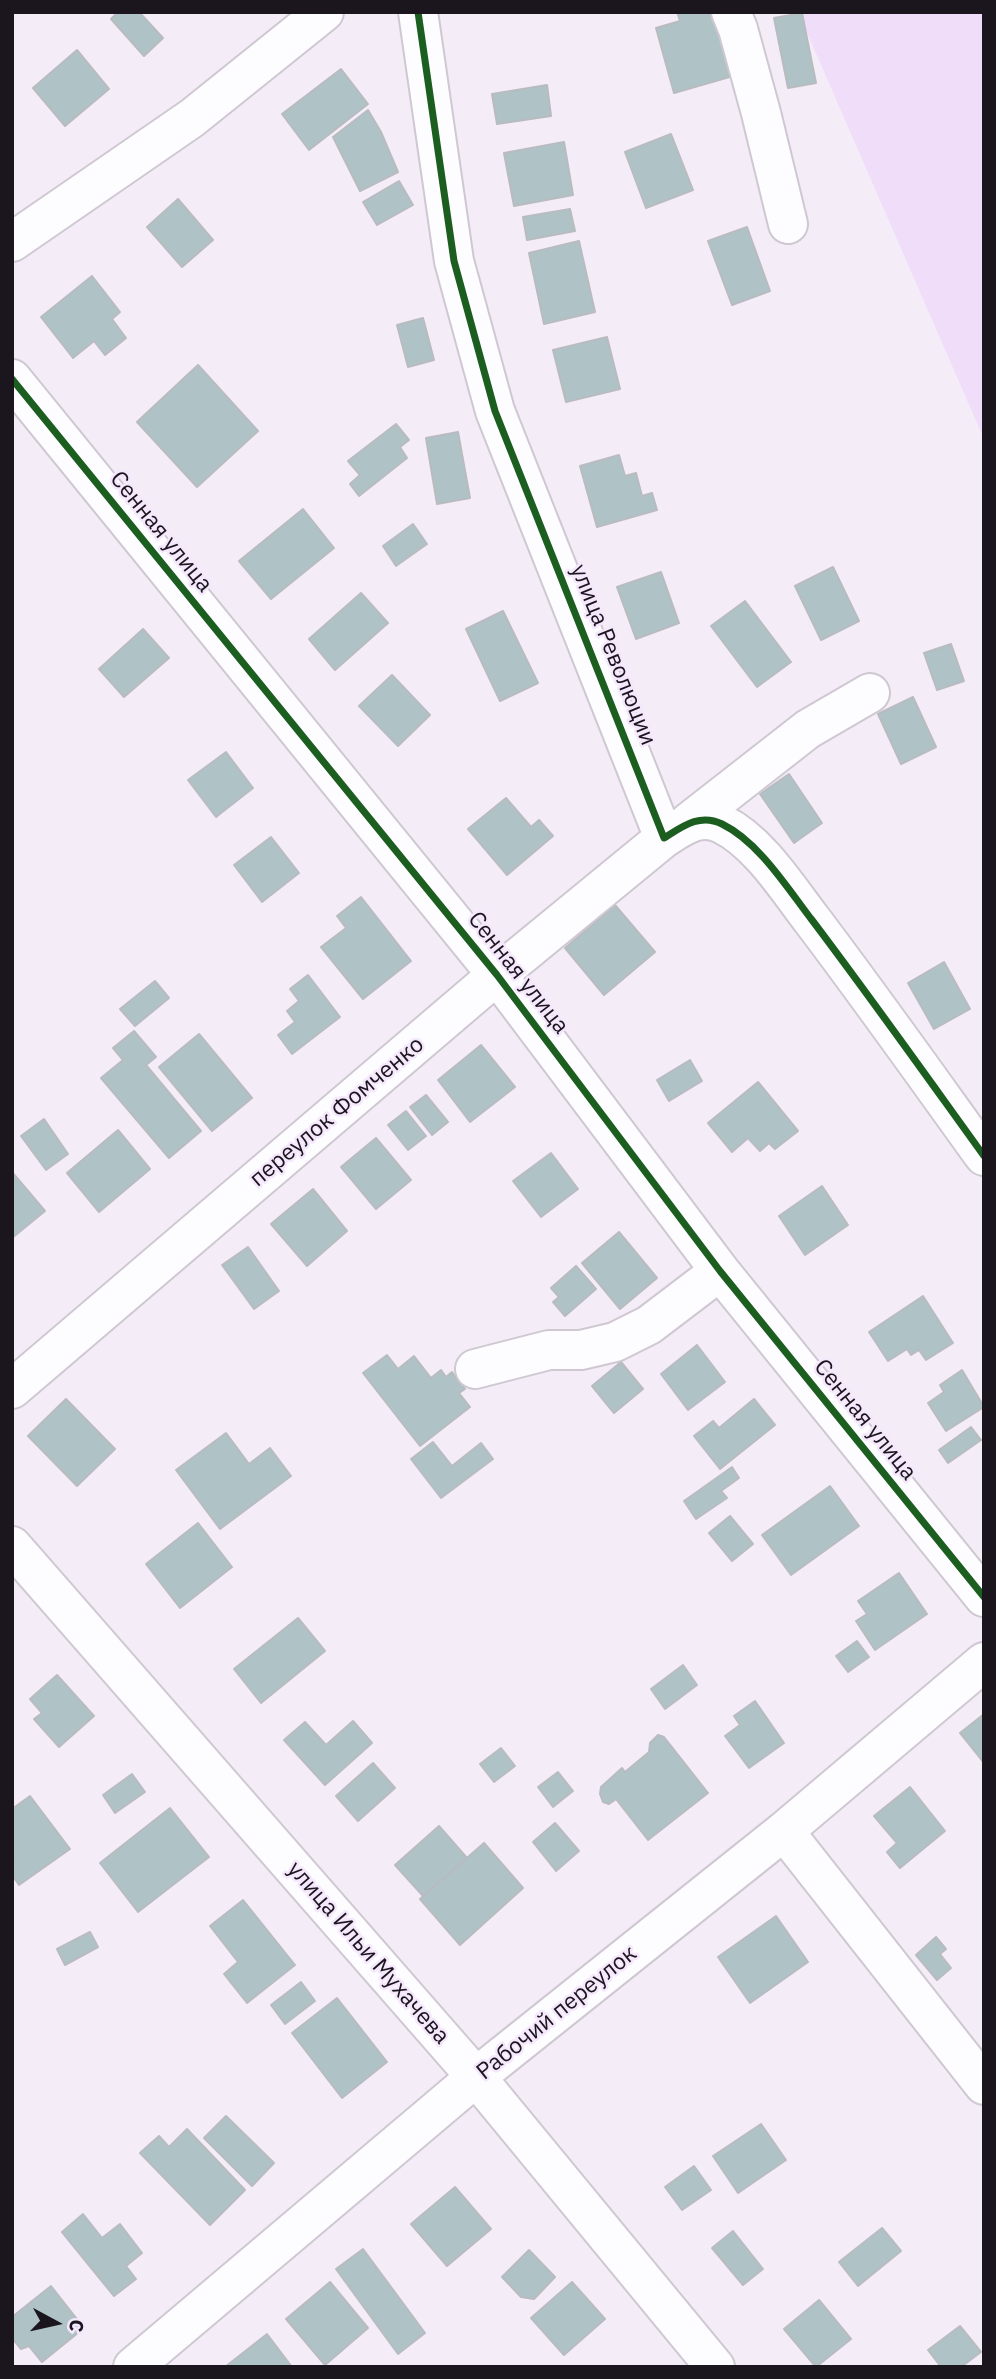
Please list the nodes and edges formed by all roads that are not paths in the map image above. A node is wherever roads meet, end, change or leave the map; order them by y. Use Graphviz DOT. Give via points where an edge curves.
graph roads {
  1 [pos="324,12"];
  2 [pos="418,12"];
  3 [pos="731,12"];
  4 [pos="788,223"];
  5 [pos="12,242"];
  6 [pos="12,379"];
  7 [pos="870,693"];
  8 [pos="677,830"];
  9 [pos="497,975"];
  10 [pos="984,1156"];
  11 [pos="720,1271"];
  12 [pos="475,1369"];
  13 [pos="12,1389"];
  14 [pos="12,1546"];
  15 [pos="984,1597"];
  16 [pos="984,1662"];
  17 [pos="784,1831"];
  18 [pos="476,2077"];
  19 [pos="984,2085"];
  20 [pos="133,2367"];
  21 [pos="715,2367"];
  1 -- 5 [label="street" via="192,118"];
  2 -- 8 [label="street, улица Революции" via="454,261 495,411"];
  3 -- 4 [label="street"];
  6 -- 9 [label="street, Сенная улица"];
  7 -- 8 [label="street, переулок Фомченко" via="808,729"];
  8 -- 9 [label="street, переулок Фомченко"];
  8 -- 10 [label="street" via="706,819 743,837 850,970"];
  9 -- 11 [label="street, Сенная улица"];
  9 -- 13 [label="street, переулок Фомченко"];
  11 -- 12 [label="street" via="649,1325 615,1342 581,1350 549,1350"];
  11 -- 15 [label="street, Сенная улица"];
  14 -- 18 [label="street, улица Ильи Мухачева"];
  16 -- 17 [label="street, Рабочий переулок"];
  17 -- 18 [label="street, Рабочий переулок"];
  17 -- 19 [label="street"];
  18 -- 20 [label="street, Рабочий переулок"];
  18 -- 21 [label="street, улица Ильи Мухачева"];
}
